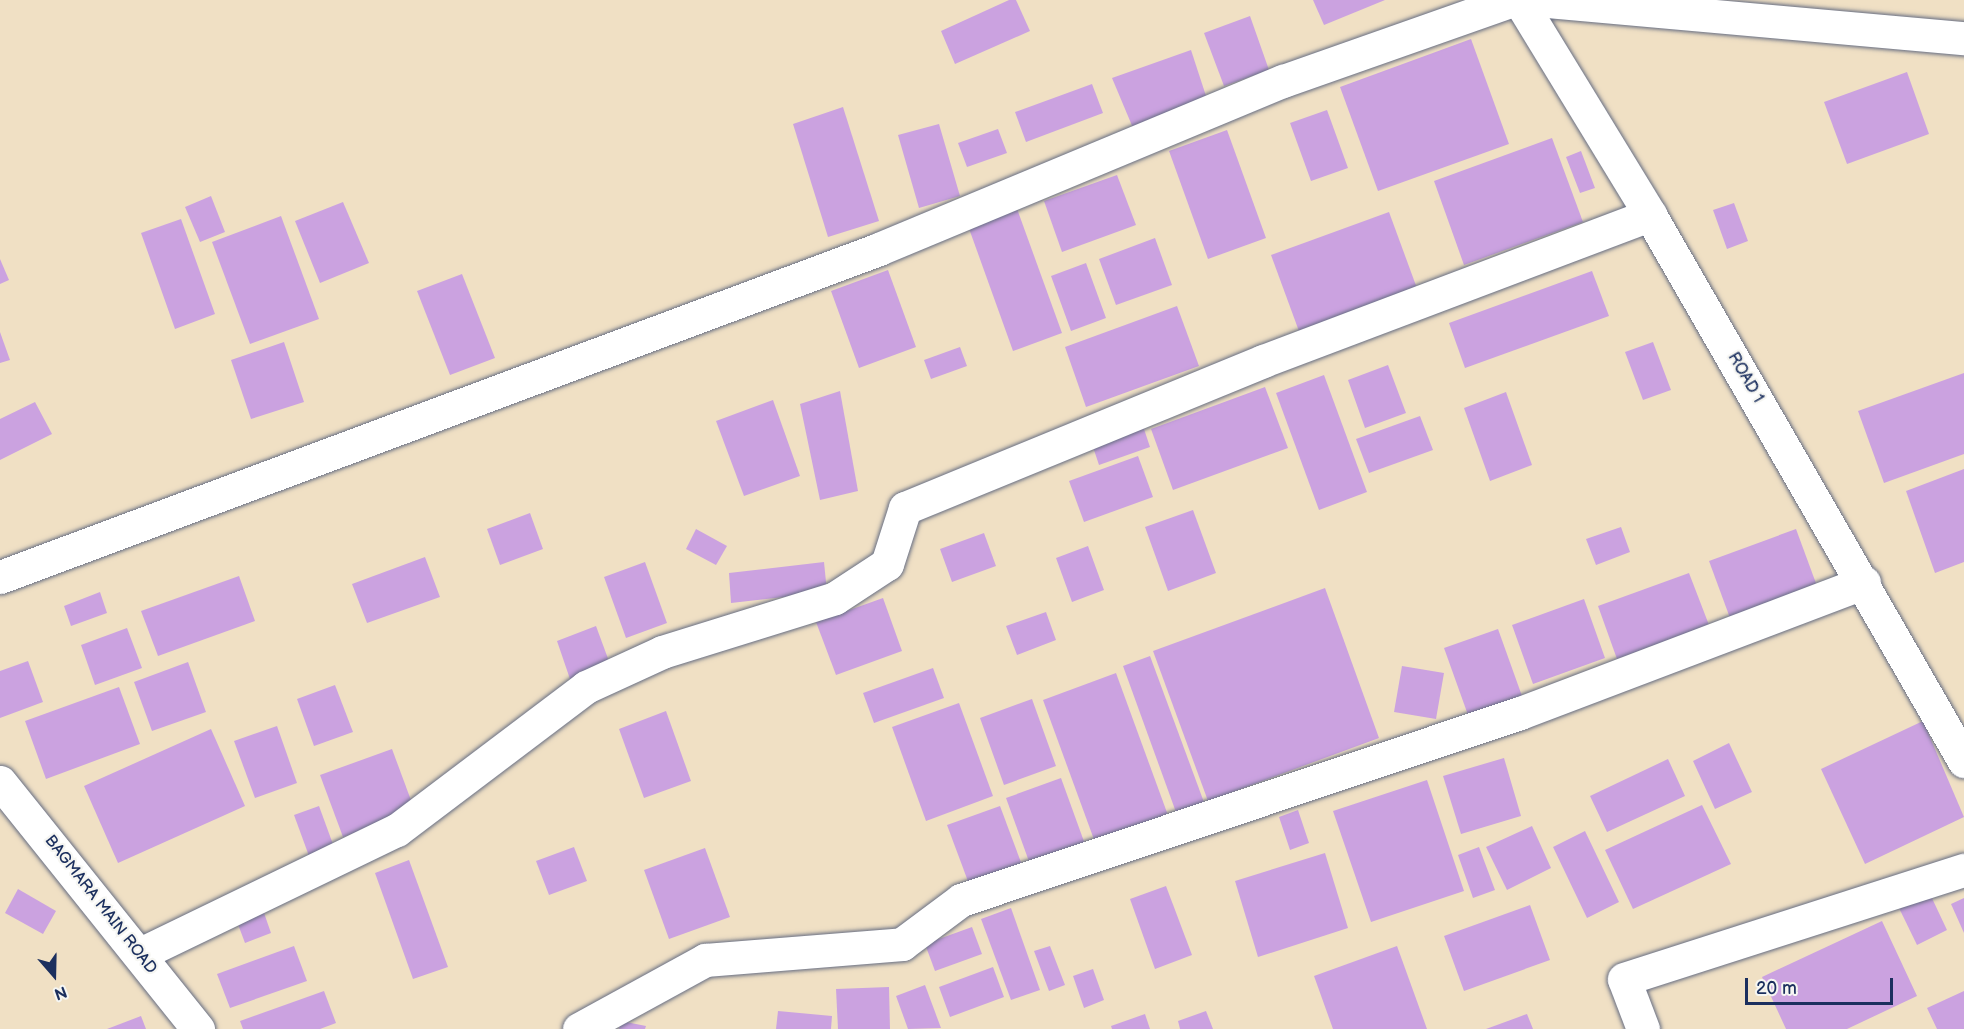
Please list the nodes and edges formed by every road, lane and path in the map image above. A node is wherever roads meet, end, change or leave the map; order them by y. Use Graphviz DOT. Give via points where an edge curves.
graph roads {
  1 [pos="1513,0"];
  2 [pos="1519,0"];
  3 [pos="1536,0"];
  4 [pos="1964,38"];
  5 [pos="1650,215"];
  6 [pos="0,577"];
  7 [pos="1864,582"];
  8 [pos="1964,761"];
  9 [pos="0,782"];
  10 [pos="1964,870"];
  11 [pos="140,954"];
  12 [pos="198,1029"];
  13 [pos="579,1029"];
  14 [pos="1642,1029"];
  1 -- 6 [label="street" via="1283,81 879,249"];
  2 -- 5 [label="street, ROAD 1"];
  3 -- 4 [label="street"];
  5 -- 7 [label="street, ROAD 1"];
  5 -- 11 [label="street" via="1263,361 905,508 887,564 835,598 662,652 586,687 397,830"];
  7 -- 8 [label="street, ROAD 1"];
  7 -- 13 [label="street" via="1520,713 961,900 902,944 705,960"];
  9 -- 11 [label="street, BAGMARA MAIN ROAD"];
  10 -- 14 [label="street" via="1624,980"];
  11 -- 12 [label="street, BAGMARA MAIN ROAD"];
}
